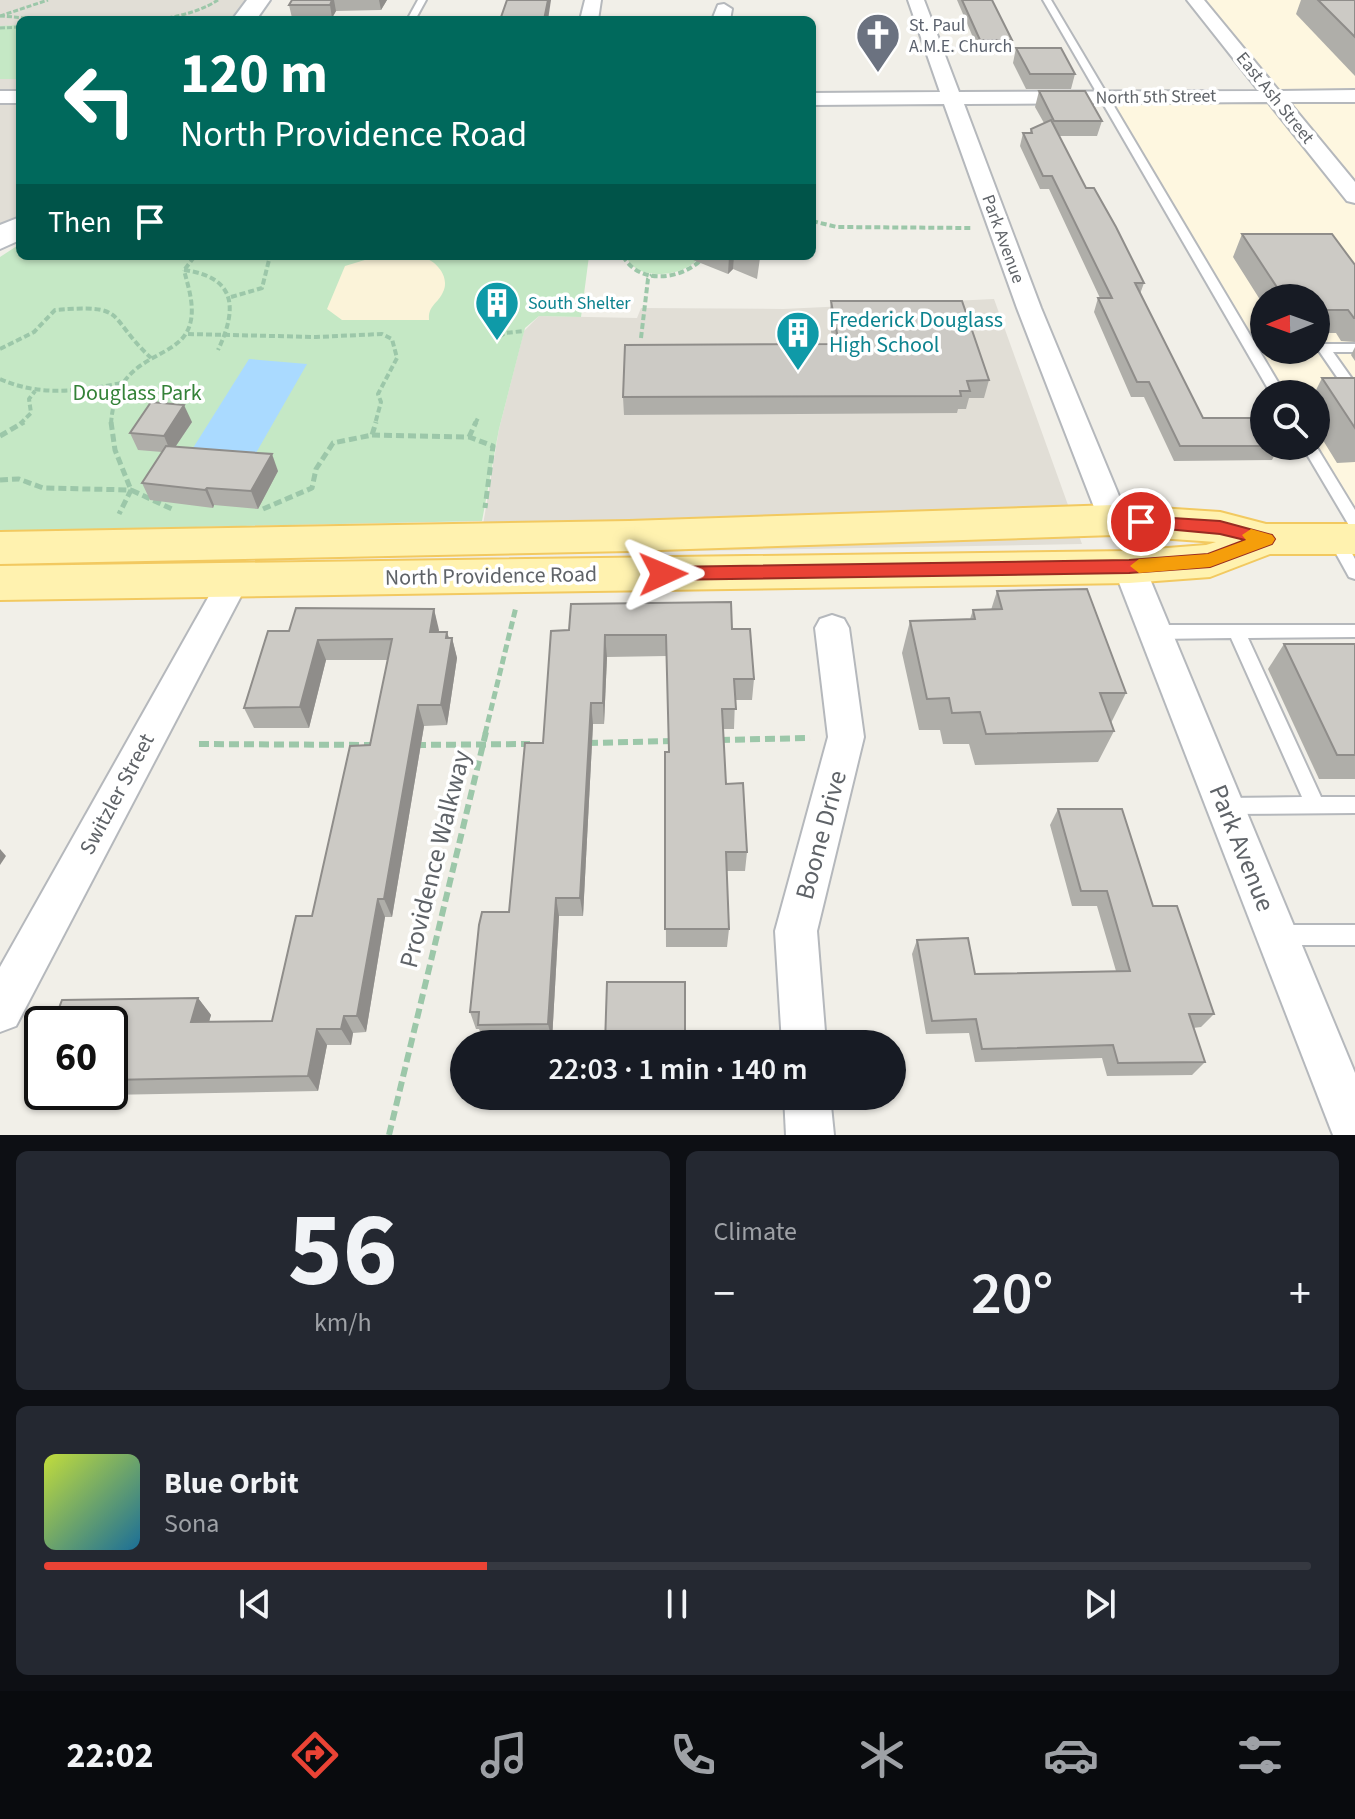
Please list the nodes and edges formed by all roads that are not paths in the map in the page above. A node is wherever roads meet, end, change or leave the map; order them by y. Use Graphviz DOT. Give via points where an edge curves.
graph roads {
  1 [pos="916,0"];
  2 [pos="1047,0"];
  3 [pos="1195,0"];
  4 [pos="1273,95"];
  5 [pos="1355,96"];
  6 [pos="1103,98"];
  7 [pos="816,99"];
  8 [pos="953,99"];
  9 [pos="1355,196"];
  10 [pos="1355,348"];
  11 [pos="1270,380"];
  12 [pos="1355,393"];
  13 [pos="1315,460"];
  14 [pos="1114,520"];
  15 [pos="1220,527"];
  16 [pos="1266,539"];
  17 [pos="1350,543"];
  18 [pos="0,548"];
  19 [pos="1129,567"];
  20 [pos="960,569"];
  21 [pos="234,579"];
  22 [pos="0,583"];
  23 [pos="832,628"];
  24 [pos="1355,631"];
  25 [pos="1155,632"];
  26 [pos="1237,632"];
  27 [pos="1315,805"];
  28 [pos="1355,805"];
  29 [pos="1225,806"];
  30 [pos="1277,935"];
  31 [pos="1355,935"];
  32 [pos="0,1010"];
  33 [pos="803,1030"];
  34 [pos="808,1110"];
  35 [pos="1355,1130"];
  36 [pos="810,1135"];
  1 -- 8 [label="street, Park Avenue"];
  2 -- 6 [label="lane"];
  3 -- 4 [label="street, East Ash Street"];
  4 -- 5 [label="street, North 5th Street"];
  4 -- 6 [label="street, North 5th Street"];
  4 -- 9 [label="street, East Ash Street"];
  6 -- 8 [label="street, North 5th Street"];
  6 -- 11 [label="lane"];
  7 -- 8 [label="street, North 5th Street"];
  8 -- 14 [label="street, Park Avenue"];
  10 -- 12 [label="lane" via="1324,348"];
  13 -- 17 [label="lane"];
  14 -- 15 [label="main road, North Providence Road"];
  14 -- 18 [label="main road, North Providence Road"];
  14 -- 20 [label="main road" via="1110,538 1074,551"];
  15 -- 16 [label="main road, North Providence Road"];
  15 -- 19 [label="main road" via="1170,539"];
  16 -- 17 [label="main road, North Providence Road"];
  16 -- 19 [label="main road, North Providence Road" via="1210,561"];
  19 -- 20 [label="main road, North Providence Road"];
  19 -- 25 [label="street, Park Avenue"];
  20 -- 21 [label="main road, North Providence Road"];
  21 -- 22 [label="main road, North Providence Road"];
  21 -- 32 [label="street, Switzler Street"];
  23 -- 33 [label="street, Boone Drive" via="846,737 796,931"];
  24 -- 26 [label="lane"];
  25 -- 26 [label="lane"];
  25 -- 29 [label="street, Park Avenue"];
  26 -- 27 [label="lane"];
  27 -- 28 [label="lane"];
  27 -- 29 [label="lane"];
  29 -- 30 [label="street, Park Avenue"];
  30 -- 31 [label="lane"];
  30 -- 35 [label="street, Park Avenue"];
  34 -- 36 [label="street"];
}
